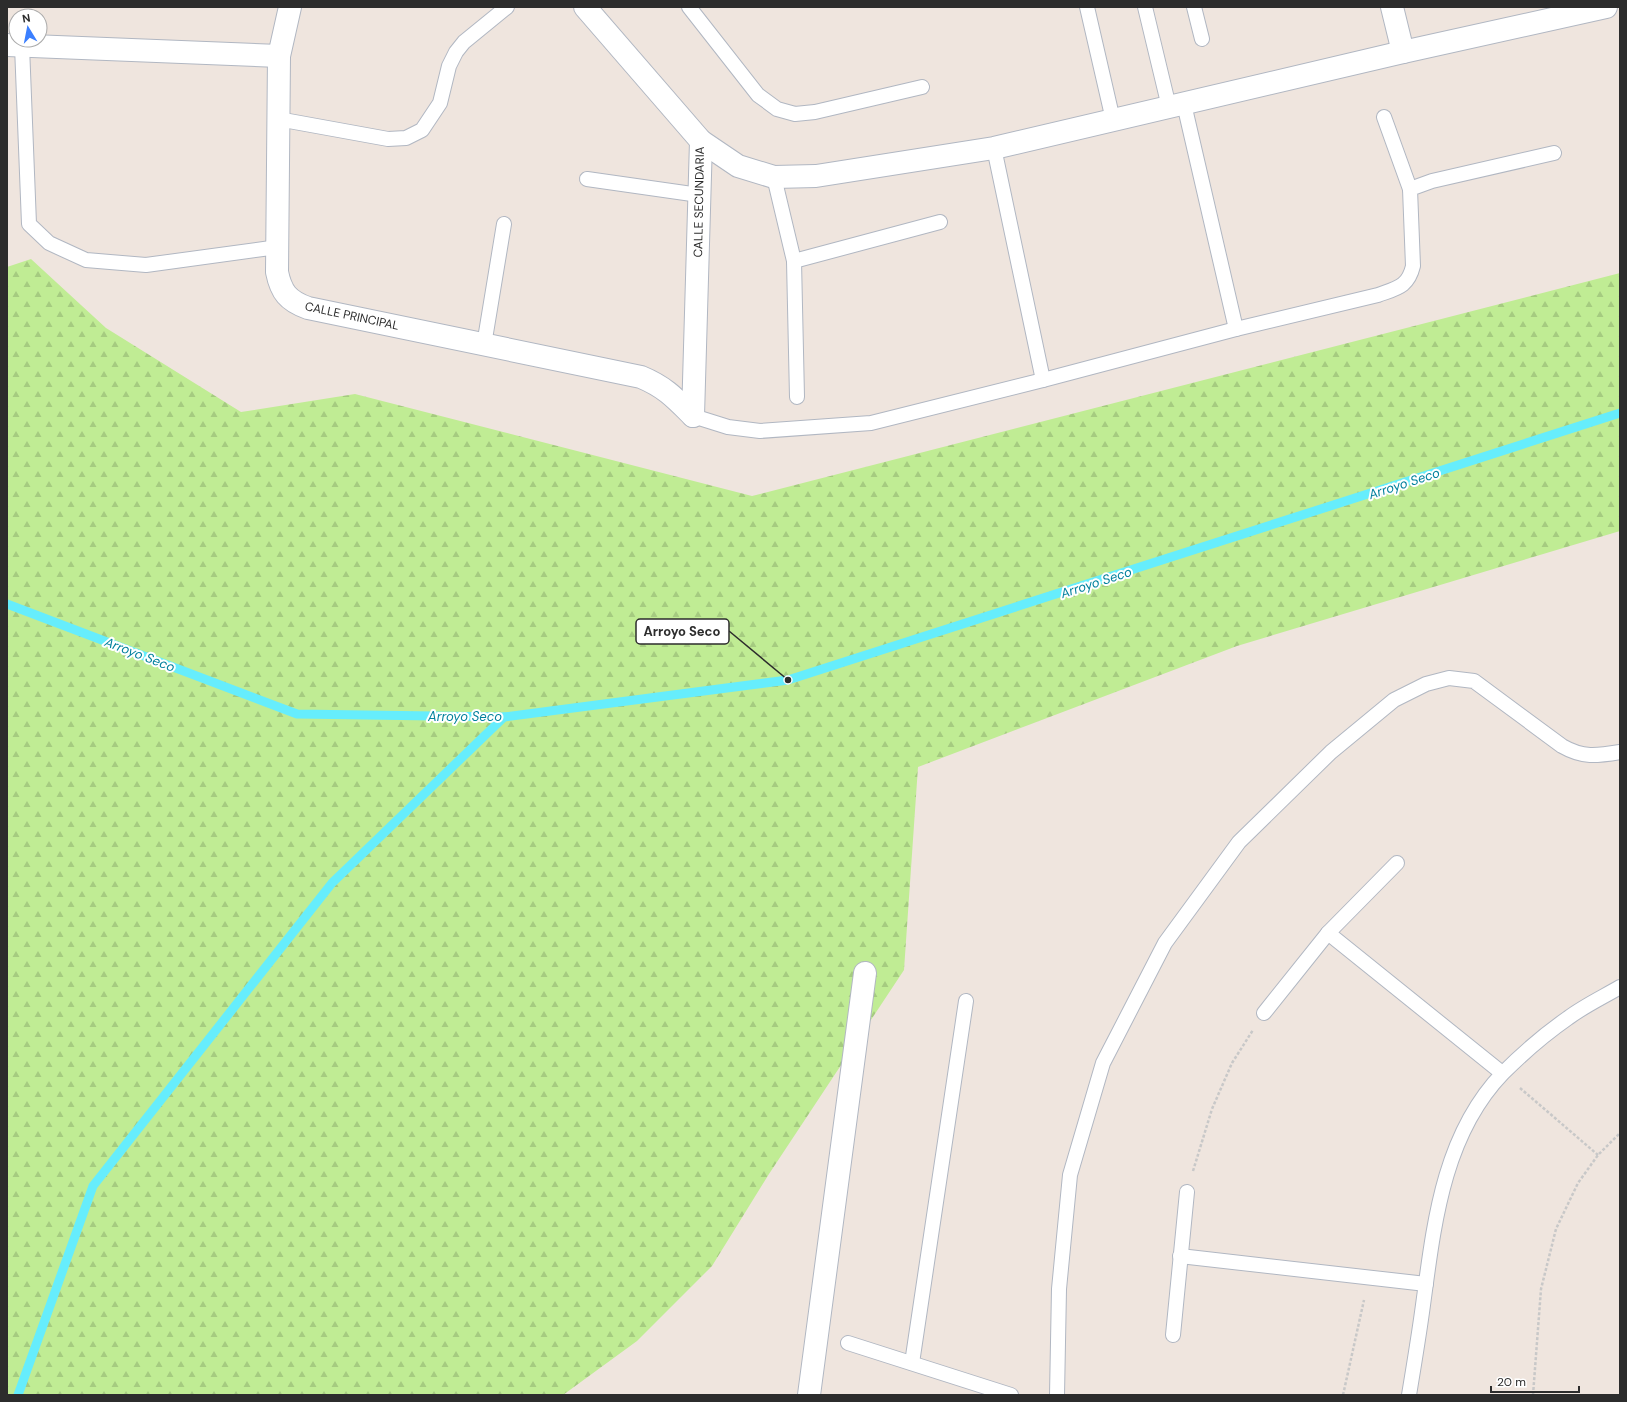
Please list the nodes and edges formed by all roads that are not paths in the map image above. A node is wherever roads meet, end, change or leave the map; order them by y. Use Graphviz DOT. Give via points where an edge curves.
graph roads {
  1 [pos="290,7"];
  2 [pos="507,7"];
  3 [pos="689,7"];
  4 [pos="1087,7"];
  5 [pos="1145,7"];
  6 [pos="1194,7"];
  7 [pos="1392,7"];
  8 [pos="1606,7"];
  9 [pos="590,9"];
  10 [pos="1202,39"];
  11 [pos="48,47"];
  12 [pos="15,48"];
  13 [pos="1403,52"];
  14 [pos="279,56"];
  15 [pos="922,88"];
  16 [pos="1177,105"];
  17 [pos="1384,117"];
  18 [pos="278,119"];
  19 [pos="1113,120"];
  20 [pos="701,141"];
  21 [pos="994,148"];
  22 [pos="1554,153"];
  23 [pos="774,177"];
  24 [pos="587,179"];
  25 [pos="1410,189"];
  26 [pos="699,195"];
  27 [pos="940,222"];
  28 [pos="504,224"];
  29 [pos="278,247"];
  30 [pos="794,261"];
  31 [pos="1236,329"];
  32 [pos="484,345"];
  33 [pos="1043,380"];
  34 [pos="797,397"];
  35 [pos="693,416"];
  36 [pos="1620,752"];
  37 [pos="1397,863"];
  38 [pos="1328,933"];
  39 [pos="865,973"];
  40 [pos="1620,987"];
  41 [pos="966,1000"];
  42 [pos="1264,1013"];
  43 [pos="1502,1073"];
  44 [pos="1187,1192"];
  45 [pos="1180,1256"];
  46 [pos="1426,1284"];
  47 [pos="1173,1335"];
  48 [pos="848,1343"];
  49 [pos="912,1363"];
  50 [pos="809,1395"];
  51 [pos="1012,1395"];
  52 [pos="1057,1395"];
  53 [pos="1409,1395"];
  1 -- 14 [label="street, CALLE PRINCIPAL"];
  2 -- 18 [label="lane" via="464,42 456,52 449,66 440,103 422,130 406,138 388,139"];
  3 -- 15 [label="lane" via="758,95 777,109 795,114 814,112"];
  4 -- 19 [label="lane"];
  5 -- 16 [label="lane"];
  6 -- 10 [label="lane"];
  7 -- 13 [label="street"];
  8 -- 13 [label="street"];
  9 -- 20 [label="street, CALLE SECUNDARIA"];
  11 -- 14 [label="street"];
  12 -- 29 [label="lane" via="29,224 49,243 86,260 146,265"];
  13 -- 16 [label="street"];
  14 -- 18 [label="street, CALLE PRINCIPAL"];
  16 -- 19 [label="street"];
  16 -- 31 [label="lane"];
  17 -- 25 [label="lane"];
  18 -- 29 [label="street, CALLE PRINCIPAL"];
  19 -- 21 [label="street"];
  20 -- 23 [label="street" via="738,166"];
  20 -- 26 [label="street, CALLE SECUNDARIA"];
  21 -- 23 [label="street" via="816,176"];
  21 -- 33 [label="lane"];
  22 -- 25 [label="lane"];
  23 -- 30 [label="lane"];
  24 -- 26 [label="lane"];
  25 -- 31 [label="lane" via="1413,266 1410,278 1398,288"];
  26 -- 35 [label="street, CALLE SECUNDARIA"];
  27 -- 30 [label="lane"];
  28 -- 32 [label="lane"];
  29 -- 32 [label="street, CALLE PRINCIPAL" via="277,272 280,284 286,295 296,303 308,308"];
  30 -- 34 [label="lane"];
  31 -- 33 [label="lane"];
  32 -- 35 [label="street, CALLE PRINCIPAL" via="641,377 671,393"];
  33 -- 35 [label="lane" via="871,423 760,431 728,427"];
  36 -- 52 [label="lane" via="1588,756 1574,752 1562,746 1474,681 1449,678 1426,684 1394,700 1331,752 1239,842 1165,943 1103,1062 1070,1175 1059,1289"];
  37 -- 38 [label="lane"];
  38 -- 42 [label="lane"];
  38 -- 43 [label="lane"];
  39 -- 50 [label="street"];
  40 -- 43 [label="lane" via="1569,1017"];
  41 -- 49 [label="lane"];
  43 -- 46 [label="lane" via="1479,1104 1462,1134 1444,1181 1431,1240"];
  44 -- 45 [label="lane"];
  45 -- 46 [label="lane"];
  45 -- 47 [label="lane"];
  46 -- 53 [label="lane"];
  48 -- 49 [label="lane"];
  49 -- 51 [label="lane"];
}
